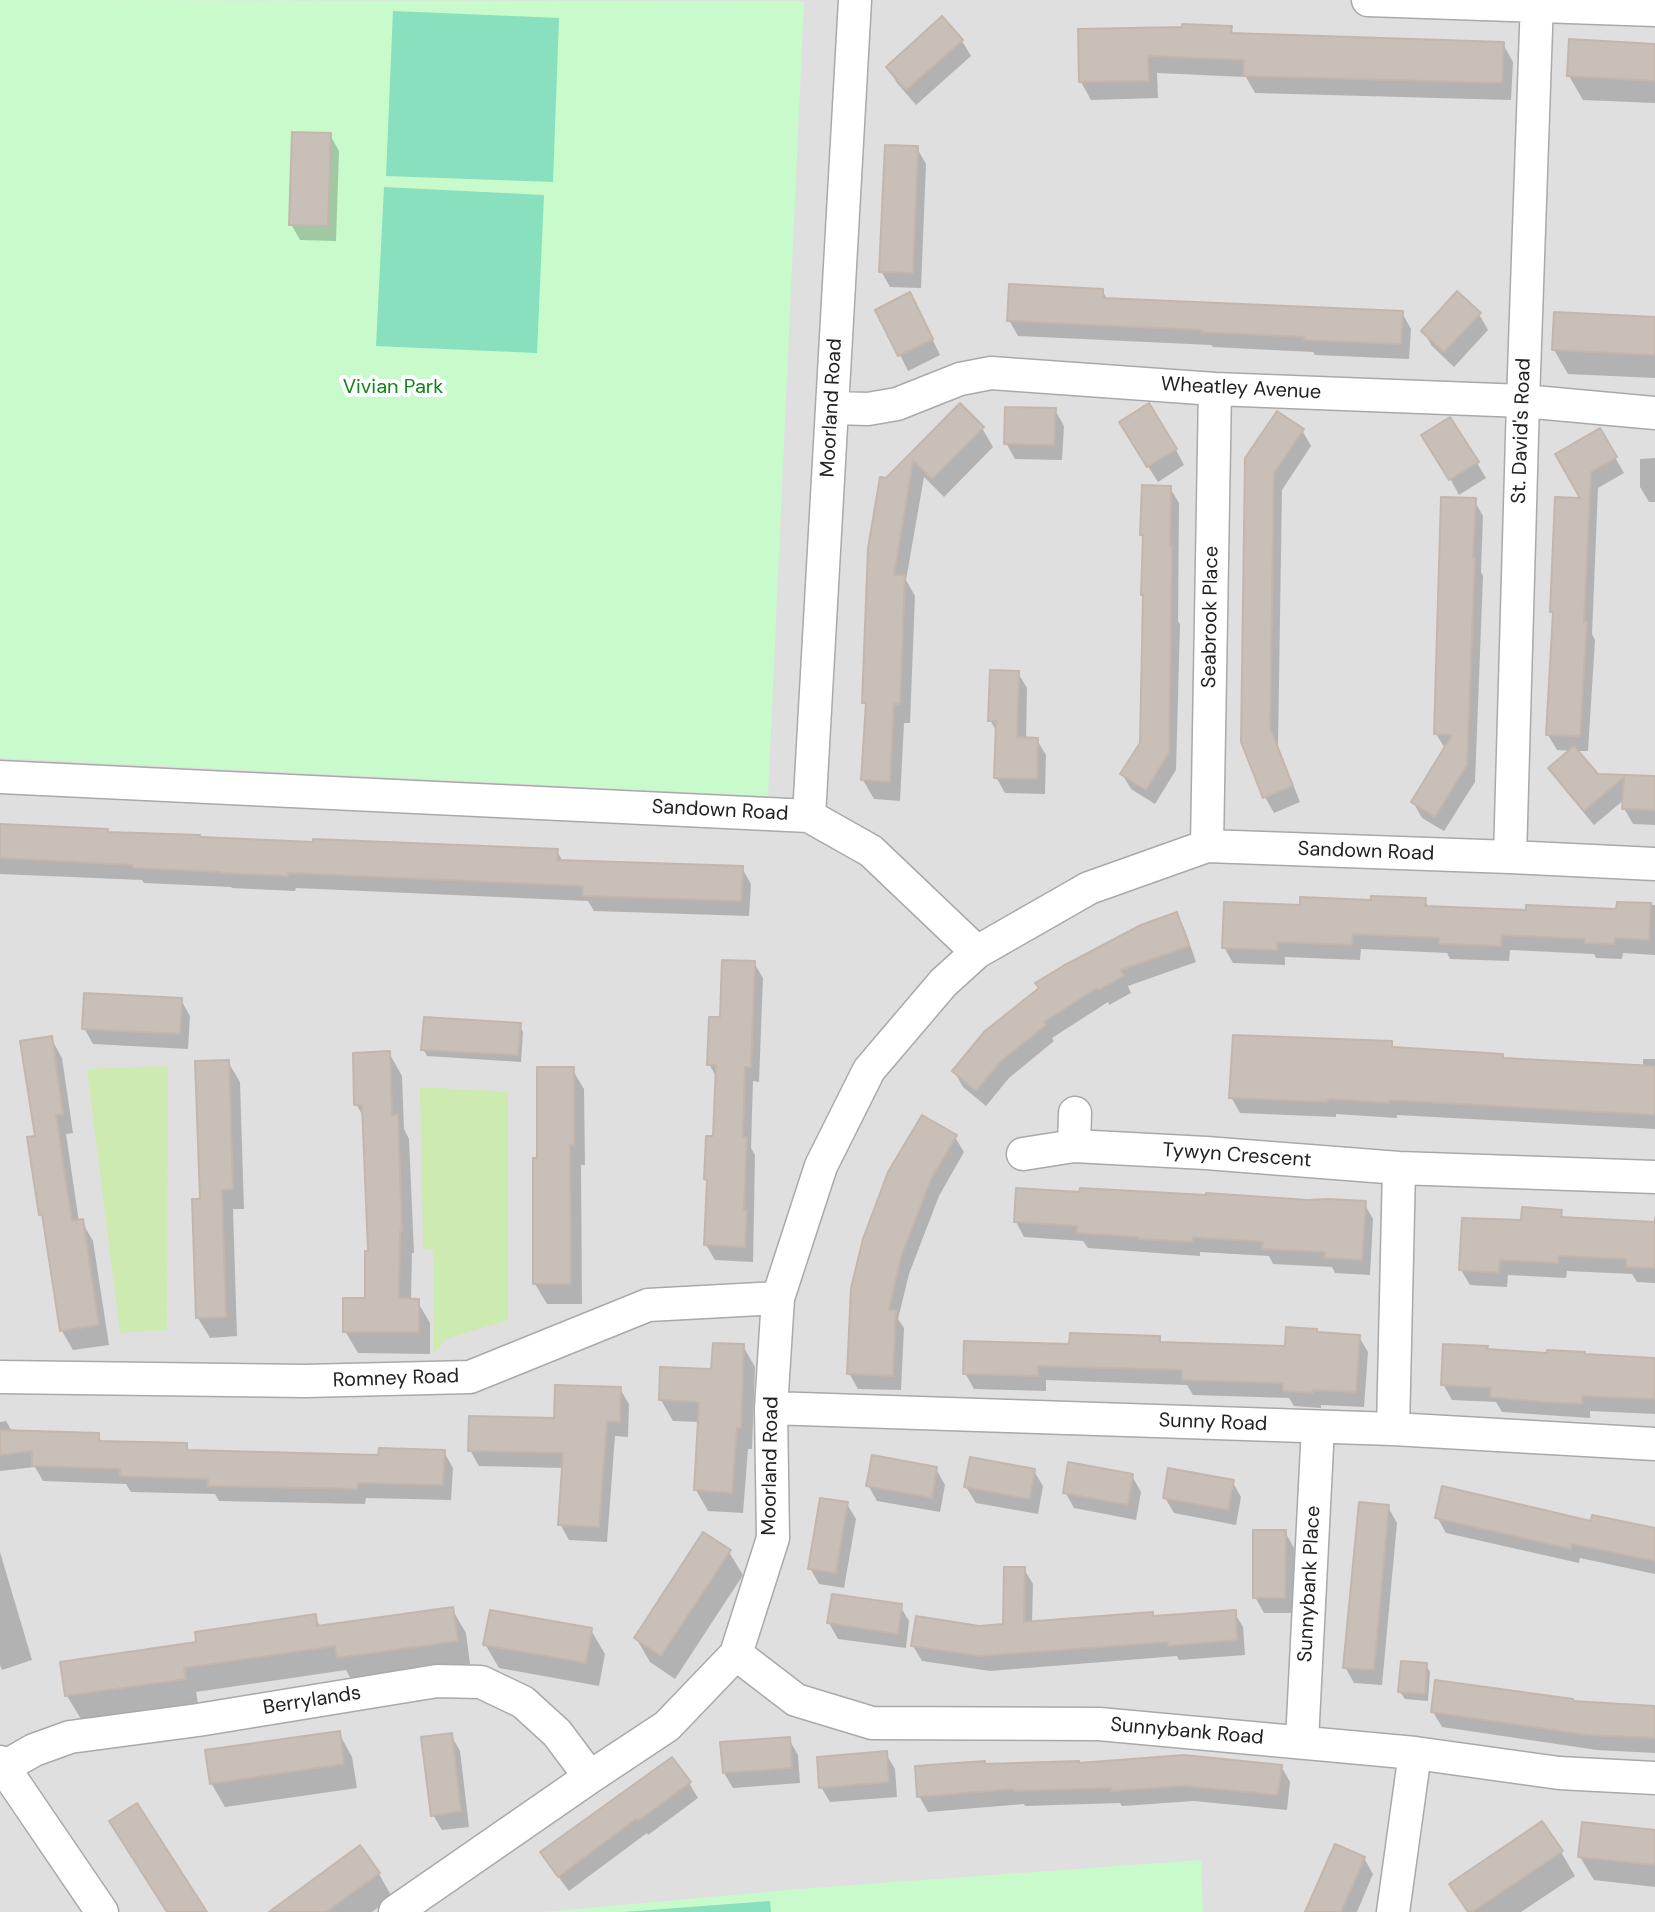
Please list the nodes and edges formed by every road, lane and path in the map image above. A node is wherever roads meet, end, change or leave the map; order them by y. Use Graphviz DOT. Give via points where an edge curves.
graph roads {
  1 [pos="855,0"];
  2 [pos="1368,0"];
  3 [pos="1536,3"];
  4 [pos="1655,10"];
  5 [pos="1215,389"];
  6 [pos="1523,401"];
  7 [pos="832,408"];
  8 [pos="1655,413"];
  9 [pos="0,777"];
  10 [pos="809,816"];
  11 [pos="1207,846"];
  12 [pos="1510,857"];
  13 [pos="1655,864"];
  14 [pos="977,952"];
  15 [pos="1075,1113"];
  16 [pos="1074,1146"];
  17 [pos="1023,1154"];
  18 [pos="1399,1168"];
  19 [pos="1655,1177"];
  20 [pos="778,1298"];
  21 [pos="0,1377"];
  22 [pos="771,1408"];
  23 [pos="1318,1427"];
  24 [pos="1393,1429"];
  25 [pos="1655,1444"];
  26 [pos="736,1654"];
  27 [pos="1302,1741"];
  28 [pos="1415,1753"];
  29 [pos="2,1764"];
  30 [pos="590,1777"];
  31 [pos="1655,1778"];
  32 [pos="102,1912"];
  33 [pos="395,1912"];
  34 [pos="1393,1912"];
  1 -- 7 [label="street, Moorland Road"];
  2 -- 3 [label="street"];
  3 -- 4 [label="street"];
  3 -- 6 [label="street, St. David's Road"];
  5 -- 6 [label="street, Wheatley Avenue"];
  5 -- 7 [label="street, Wheatley Avenue" via="991,373 960,379 897,404"];
  5 -- 11 [label="street, Seabrook Place"];
  6 -- 8 [label="street, Wheatley Avenue"];
  6 -- 12 [label="street, St. David's Road"];
  7 -- 10 [label="street, Moorland Road"];
  9 -- 10 [label="street, Sandown Road"];
  10 -- 14 [label="street, Sandown Road" via="871,851"];
  11 -- 12 [label="street, Sandown Road"];
  11 -- 14 [label="street, Sandown Road" via="1089,888"];
  12 -- 13 [label="street, Sandown Road"];
  14 -- 20 [label="street, Moorland Road" via="943,983 869,1070 821,1166"];
  15 -- 16 [label="street"];
  16 -- 17 [label="street, Tywyn Crescent"];
  16 -- 18 [label="street, Tywyn Crescent"];
  18 -- 19 [label="street, Tywyn Crescent"];
  18 -- 24 [label="street"];
  20 -- 21 [label="street, Romney Road" via="648,1305 470,1377"];
  20 -- 22 [label="street, Moorland Road"];
  22 -- 23 [label="street, Sunny Road"];
  22 -- 26 [label="street, Moorland Road" via="773,1538"];
  23 -- 24 [label="street, Sunny Road"];
  23 -- 27 [label="street, Sunnybank Place"];
  24 -- 25 [label="street, Sunny Road"];
  26 -- 27 [label="street, Sunnybank Road" via="796,1700 872,1723 1099,1724"];
  26 -- 30 [label="street, Moorland Road" via="667,1726"];
  27 -- 28 [label="street, Sunnybank Road"];
  28 -- 31 [label="street, Sunnybank Road" via="1559,1773"];
  28 -- 34 [label="street"];
  29 -- 30 [label="street, Berrylands" via="70,1737 437,1681 481,1682 523,1702 557,1733"];
  29 -- 32 [label="street"];
  30 -- 33 [label="street, Moorland Road"];
}
